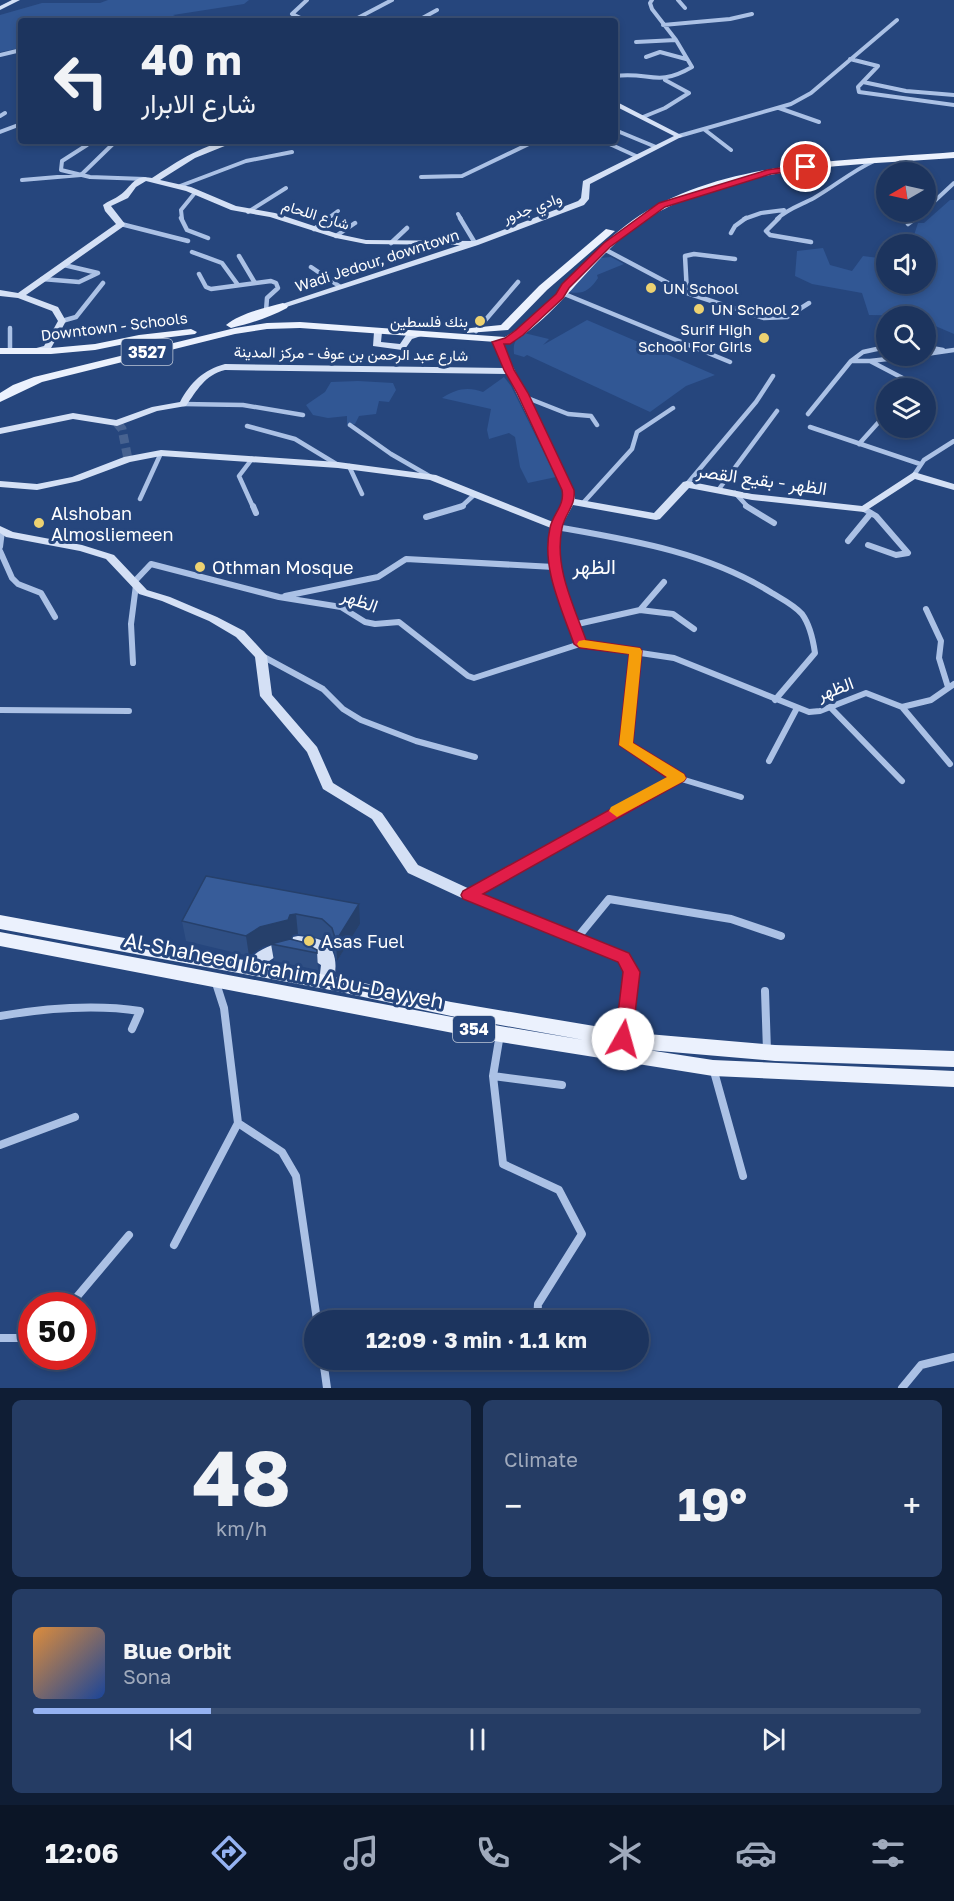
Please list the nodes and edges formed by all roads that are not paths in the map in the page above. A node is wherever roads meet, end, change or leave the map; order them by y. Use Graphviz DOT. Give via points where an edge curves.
graph roads {
  1 [pos="17,0"];
  2 [pos="307,0"];
  3 [pos="392,0"];
  4 [pos="645,0"];
  5 [pos="678,0"];
  6 [pos="651,1"];
  7 [pos="0,8"];
  8 [pos="685,8"];
  9 [pos="436,10"];
  10 [pos="752,14"];
  11 [pos="301,18"];
  12 [pos="358,18"];
  13 [pos="422,18"];
  14 [pos="897,20"];
  15 [pos="663,25"];
  16 [pos="676,40"];
  17 [pos="636,42"];
  18 [pos="18,52"];
  19 [pos="0,55"];
  20 [pos="646,57"];
  21 [pos="850,59"];
  22 [pos="687,60"];
  23 [pos="618,75"];
  24 [pos="665,80"];
  25 [pos="863,82"];
  26 [pos="954,95"];
  27 [pos="618,104"];
  28 [pos="954,105"];
  29 [pos="778,108"];
  30 [pos="5,113"];
  31 [pos="0,116"];
  32 [pos="643,117"];
  33 [pos="819,122"];
  34 [pos="18,125"];
  35 [pos="705,130"];
  36 [pos="618,131"];
  37 [pos="0,132"];
  38 [pos="679,136"];
  39 [pos="113,144"];
  40 [pos="226,144"];
  41 [pos="528,144"];
  42 [pos="610,144"];
  43 [pos="87,145"];
  44 [pos="656,147"];
  45 [pos="954,149"];
  46 [pos="731,150"];
  47 [pos="292,152"];
  48 [pos="954,155"];
  49 [pos="636,156"];
  50 [pos="874,160"];
  51 [pos="81,175"];
  52 [pos="421,177"];
  53 [pos="145,179"];
  54 [pos="22,180"];
  55 [pos="155,180"];
  56 [pos="954,183"];
  57 [pos="180,186"];
  58 [pos="286,188"];
  59 [pos="194,194"];
  60 [pos="936,199"];
  61 [pos="788,210"];
  62 [pos="338,211"];
  63 [pos="249,212"];
  64 [pos="458,214"];
  65 [pos="910,222"];
  66 [pos="122,224"];
  67 [pos="355,224"];
  68 [pos="908,224"];
  69 [pos="407,228"];
  70 [pos="314,229"];
  71 [pos="731,233"];
  72 [pos="336,236"];
  73 [pos="208,238"];
  74 [pos="188,241"];
  75 [pos="811,242"];
  76 [pos="391,243"];
  77 [pos="475,243"];
  78 [pos="604,249"];
  79 [pos="192,252"];
  80 [pos="239,256"];
  81 [pos="735,259"];
  82 [pos="64,265"];
  83 [pos="311,267"];
  84 [pos="199,274"];
  85 [pos="42,279"];
  86 [pos="518,282"];
  87 [pos="104,283"];
  88 [pos="255,283"];
  89 [pos="238,285"];
  90 [pos="339,286"];
  91 [pos="0,293"];
  92 [pos="562,293"];
  93 [pos="687,293"];
  94 [pos="20,296"];
  95 [pos="809,303"];
  96 [pos="272,317"];
  97 [pos="62,321"];
  98 [pos="391,325"];
  99 [pos="10,328"];
  100 [pos="224,329"];
  101 [pos="479,331"];
  102 [pos="423,334"];
  103 [pos="378,338"];
  104 [pos="51,342"];
  105 [pos="497,342"];
  106 [pos="876,349"];
  107 [pos="936,349"];
  108 [pos="64,350"];
  109 [pos="954,350"];
  110 [pos="5,351"];
  111 [pos="29,351"];
  112 [pos="947,351"];
  113 [pos="936,353"];
  114 [pos="876,360"];
  115 [pos="851,361"];
  116 [pos="870,361"];
  117 [pos="730,362"];
  118 [pos="509,370"];
  119 [pos="773,376"];
  120 [pos="900,378"];
  121 [pos="525,397"];
  122 [pos="0,398"];
  123 [pos="183,404"];
  124 [pos="674,408"];
  125 [pos="777,411"];
  126 [pos="808,414"];
  127 [pos="303,415"];
  128 [pos="350,425"];
  129 [pos="597,425"];
  130 [pos="876,425"];
  131 [pos="247,426"];
  132 [pos="810,427"];
  133 [pos="0,431"];
  134 [pos="954,441"];
  135 [pos="859,444"];
  136 [pos="161,453"];
  137 [pos="252,459"];
  138 [pos="920,464"];
  139 [pos="343,466"];
  140 [pos="914,475"];
  141 [pos="432,477"];
  142 [pos="0,484"];
  143 [pos="687,484"];
  144 [pos="954,487"];
  145 [pos="719,489"];
  146 [pos="735,493"];
  147 [pos="362,494"];
  148 [pos="475,494"];
  149 [pos="140,499"];
  150 [pos="570,501"];
  151 [pos="583,503"];
  152 [pos="867,511"];
  153 [pos="256,513"];
  154 [pos="426,518"];
  155 [pos="774,524"];
  156 [pos="556,527"];
  157 [pos="1,530"];
  158 [pos="848,541"];
  159 [pos="868,545"];
  160 [pos="0,549"];
  161 [pos="554,567"];
  162 [pos="664,582"];
  163 [pos="135,583"];
  164 [pos="279,597"];
  165 [pos="926,609"];
  166 [pos="640,610"];
  167 [pos="55,617"];
  168 [pos="573,625"];
  169 [pos="694,629"];
  170 [pos="580,644"];
  171 [pos="636,651"];
  172 [pos="261,656"];
  173 [pos="133,663"];
  174 [pos="951,685"];
  175 [pos="775,700"];
  176 [pos="830,707"];
  177 [pos="902,707"];
  178 [pos="797,708"];
  179 [pos="0,710"];
  180 [pos="129,711"];
  181 [pos="475,757"];
  182 [pos="769,761"];
  183 [pos="950,764"];
  184 [pos="678,778"];
  185 [pos="903,781"];
  186 [pos="741,797"];
  187 [pos="469,895"];
  188 [pos="0,922"];
  189 [pos="781,936"];
  190 [pos="0,939"];
  191 [pos="577,939"];
  192 [pos="250,968"];
  193 [pos="215,980"];
  194 [pos="326,982"];
  195 [pos="765,991"];
  196 [pos="0,1016"];
  197 [pos="132,1029"];
  198 [pos="500,1034"];
  199 [pos="623,1039"];
  200 [pos="766,1052"];
  201 [pos="954,1059"];
  202 [pos="713,1068"];
  203 [pos="493,1076"];
  204 [pos="954,1079"];
  205 [pos="562,1085"];
  206 [pos="75,1117"];
  207 [pos="238,1123"];
  208 [pos="0,1145"];
  209 [pos="743,1176"];
  210 [pos="129,1235"];
  211 [pos="174,1245"];
  212 [pos="81,1292"];
  213 [pos="316,1310"];
  214 [pos="538,1310"];
  215 [pos="0,1338"];
  216 [pos="18,1338"];
  217 [pos="954,1357"];
  218 [pos="325,1370"];
  219 [pos="327,1388"];
  220 [pos="902,1388"];
  1 -- 7 [label="main road"];
  2 -- 11 [label="street" via="292,14"];
  3 -- 12 [label="street"];
  4 -- 6 [label="street"];
  5 -- 8 [label="street"];
  6 -- 15 [label="street"];
  9 -- 13 [label="street"];
  10 -- 15 [label="street"];
  14 -- 21 [label="street"];
  15 -- 16 [label="street"];
  16 -- 17 [label="street"];
  16 -- 22 [label="street"];
  18 -- 19 [label="street"];
  20 -- 22 [label="street" via="660,52"];
  21 -- 25 [label="street" via="878,66"];
  21 -- 29 [label="street" via="811,93"];
  22 -- 24 [label="street" via="690,68"];
  23 -- 24 [label="street" via="632,73"];
  24 -- 32 [label="street" via="689,93"];
  25 -- 26 [label="street"];
  25 -- 28 [label="street" via="858,87 861,93"];
  27 -- 32 [label="main road"];
  29 -- 33 [label="street"];
  29 -- 35 [label="street"];
  30 -- 31 [label="street"];
  32 -- 38 [label="main road"];
  34 -- 37 [label="street"];
  35 -- 38 [label="street"];
  35 -- 46 [label="street"];
  36 -- 44 [label="street"];
  38 -- 44 [label="main road, وادي جدور"];
  39 -- 51 [label="street"];
  40 -- 55 [label="main road" via="192,156"];
  41 -- 52 [label="street" via="462,177"];
  42 -- 49 [label="street"];
  43 -- 51 [label="street" via="60,165 64,171"];
  44 -- 49 [label="main road, وادي جدور"];
  45 -- 101 [label="main road, 3527" via="773,165 705,181 648,203 589,247 504,328"];
  47 -- 57 [label="street" via="246,161"];
  48 -- 50 [label="main road"];
  49 -- 77 [label="main road, وادي جدور" via="586,183 581,203"];
  50 -- 61 [label="street"];
  50 -- 78 [label="main road" via="770,172 714,187 662,205"];
  51 -- 53 [label="street"];
  51 -- 54 [label="street"];
  53 -- 55 [label="main road, شارع اللحام"];
  53 -- 66 [label="main road" via="107,205"];
  55 -- 57 [label="main road, شارع اللحام"];
  56 -- 60 [label="street"];
  57 -- 59 [label="main road, شارع اللحام"];
  58 -- 63 [label="street"];
  59 -- 63 [label="main road, شارع اللحام"];
  59 -- 73 [label="street" via="181,210 181,222 188,231"];
  61 -- 71 [label="street" via="744,218"];
  61 -- 75 [label="street" via="766,233"];
  62 -- 70 [label="street"];
  63 -- 70 [label="main road, شارع اللحام"];
  64 -- 77 [label="street"];
  65 -- 68 [label="street"];
  66 -- 74 [label="street"];
  66 -- 82 [label="main road"];
  67 -- 72 [label="street"];
  69 -- 76 [label="street"];
  70 -- 72 [label="main road, شارع اللحام"];
  72 -- 76 [label="main road, شارع اللحام"];
  76 -- 77 [label="main road, شارع اللحام"];
  77 -- 90 [label="main road, Wadi Jedour, downtown"];
  77 -- 96 [label="main road, Wadi Jedour, downtown" via="467,250"];
  78 -- 92 [label="main road"];
  78 -- 93 [label="street"];
  79 -- 89 [label="street" via="222,263"];
  80 -- 88 [label="street"];
  81 -- 93 [label="street" via="686,256"];
  82 -- 85 [label="main road"];
  82 -- 85 [label="street" via="98,273 78,281"];
  83 -- 90 [label="street"];
  84 -- 89 [label="street" via="208,288"];
  85 -- 94 [label="main road"];
  86 -- 101 [label="street"];
  87 -- 97 [label="street" via="76,317"];
  88 -- 89 [label="street"];
  88 -- 96 [label="street" via="273,282 278,286 267,298"];
  90 -- 96 [label="main road, Wadi Jedour, downtown"];
  91 -- 94 [label="main road"];
  92 -- 105 [label="main road" via="510,340"];
  92 -- 117 [label="street"];
  93 -- 95 [label="street" via="767,318 787,317"];
  94 -- 97 [label="main road" via="55,309"];
  96 -- 98 [label="main road, 3527"];
  96 -- 100 [label="main road, Downtown - Schools / 3527"];
  96 -- 100 [label="main road, 3527"];
  96 -- 103 [label="main road, Downtown - Schools / 3527"];
  97 -- 104 [label="main road"];
  98 -- 101 [label="main road, 3527"];
  98 -- 103 [label="main road" via="380,328"];
  99 -- 110 [label="street"];
  100 -- 108 [label="main road, Downtown - Schools / 3527"];
  100 -- 122 [label="main road, Downtown - Schools / 3527" via="38,380"];
  101 -- 105 [label="main road, 3527" via="502,333 504,338"];
  102 -- 103 [label="main road, Downtown - Schools / 3527"];
  102 -- 103 [label="main road" via="409,337 401,350 384,348"];
  102 -- 105 [label="main road, Downtown - Schools / 3527"];
  104 -- 108 [label="main road"];
  104 -- 111 [label="main road" via="47,348"];
  105 -- 118 [label="main road"];
  106 -- 115 [label="street" via="863,352"];
  107 -- 112 [label="street"];
  108 -- 111 [label="main road, Downtown - Schools / 3527"];
  109 -- 112 [label="street"];
  110 -- 111 [label="main road, Downtown - Schools / 3527"];
  112 -- 113 [label="street"];
  114 -- 116 [label="street"];
  115 -- 116 [label="street"];
  115 -- 126 [label="street"];
  116 -- 120 [label="street"];
  118 -- 121 [label="main road"];
  118 -- 123 [label="main road, شارع عبد الرحمن بن عوف - مركز المدينة" via="223,367 205,374"];
  119 -- 143 [label="street"];
  121 -- 129 [label="street" via="567,414 591,416"];
  121 -- 150 [label="main road"];
  123 -- 127 [label="street" via="227,404"];
  123 -- 133 [label="main road" via="117,423 74,416"];
  124 -- 151 [label="street" via="638,432 632,449"];
  125 -- 145 [label="street"];
  128 -- 141 [label="street"];
  130 -- 135 [label="street"];
  131 -- 139 [label="street" via="301,440"];
  132 -- 135 [label="street"];
  134 -- 138 [label="street"];
  135 -- 138 [label="street"];
  136 -- 137 [label="main road"];
  136 -- 142 [label="main road" via="37,487"];
  136 -- 149 [label="street"];
  137 -- 139 [label="main road"];
  137 -- 153 [label="street" via="239,476"];
  138 -- 140 [label="street"];
  139 -- 141 [label="main road"];
  139 -- 147 [label="street"];
  140 -- 144 [label="main road"];
  140 -- 152 [label="main road"];
  141 -- 148 [label="main road"];
  143 -- 145 [label="main road, الظهر - بقيع القصر"];
  143 -- 151 [label="main road, الظهر - بقيع القصر" via="656,517"];
  145 -- 146 [label="main road, الظهر - بقيع القصر"];
  146 -- 152 [label="main road, الظهر - بقيع القصر"];
  146 -- 155 [label="street" via="745,505"];
  148 -- 154 [label="street" via="468,504 452,512"];
  148 -- 156 [label="main road"];
  150 -- 151 [label="main road, الظهر - بقيع القصر"];
  150 -- 156 [label="main road"];
  152 -- 158 [label="street"];
  152 -- 159 [label="street" via="908,553 896,555"];
  156 -- 161 [label="street"];
  156 -- 175 [label="street, الظهر" via="636,542 726,567 799,610 812,631 815,653"];
  157 -- 160 [label="street"];
  157 -- 163 [label="main road" via="110,556"];
  160 -- 167 [label="street" via="12,578 41,593"];
  161 -- 164 [label="street, الظهر" via="406,559 378,577"];
  161 -- 168 [label="street"];
  162 -- 166 [label="street"];
  163 -- 164 [label="street" via="151,564"];
  163 -- 172 [label="main road" via="143,592 240,634"];
  163 -- 173 [label="street" via="129,631"];
  164 -- 170 [label="street, الظهر" via="341,607 365,622 399,622 474,678"];
  165 -- 174 [label="street" via="941,641 940,670"];
  166 -- 168 [label="street"];
  166 -- 169 [label="street" via="673,614"];
  168 -- 170 [label="street"];
  170 -- 171 [label="street, الظهر"];
  171 -- 175 [label="street, الظهر" via="674,658"];
  171 -- 184 [label="street" via="626,745"];
  172 -- 181 [label="street" via="323,689 361,720"];
  172 -- 187 [label="main road" via="266,696 313,750 328,786 377,816 413,869"];
  174 -- 177 [label="street" via="932,700"];
  175 -- 178 [label="street, الظهر"];
  176 -- 177 [label="street, الظهر" via="866,693"];
  176 -- 178 [label="street, الظهر" via="809,712"];
  176 -- 185 [label="street"];
  177 -- 183 [label="street, الظهر"];
  178 -- 182 [label="street"];
  179 -- 180 [label="street"];
  184 -- 186 [label="street"];
  184 -- 187 [label="street"];
  187 -- 191 [label="main road"];
  188 -- 192 [label="main road, Al-Shaheed Ibrahim Abu-Dayyeh / 354"];
  189 -- 191 [label="street" via="731,919 609,899"];
  190 -- 193 [label="main road, Al-Shaheed Ibrahim Abu-Dayyeh / 354"];
  191 -- 199 [label="main road" via="623,957 632,972"];
  192 -- 194 [label="main road, Al-Shaheed Ibrahim Abu-Dayyeh / 354"];
  192 -- 194 [label="main road" via="268,952 300,948 329,963"];
  193 -- 198 [label="main road, Al-Shaheed Ibrahim Abu-Dayyeh / 354"];
  193 -- 207 [label="street" via="224,1008"];
  194 -- 199 [label="main road, Al-Shaheed Ibrahim Abu-Dayyeh / 354"];
  195 -- 200 [label="street"];
  196 -- 197 [label="street" via="41,1009 121,1008 140,1011"];
  198 -- 202 [label="main road, Al-Shaheed Ibrahim Abu-Dayyeh / 354"];
  198 -- 203 [label="street"];
  199 -- 200 [label="main road, Al-Shaheed Ibrahim Abu-Dayyeh / 354"];
  200 -- 201 [label="main road, Al-Shaheed Ibrahim Abu-Dayyeh / 354"];
  202 -- 204 [label="main road, Al-Shaheed Ibrahim Abu-Dayyeh / 354"];
  202 -- 209 [label="street"];
  203 -- 205 [label="street"];
  203 -- 214 [label="street" via="503,1164 559,1190 582,1234"];
  206 -- 208 [label="street"];
  207 -- 211 [label="street"];
  207 -- 213 [label="street" via="282,1152 296,1176"];
  210 -- 212 [label="street"];
  215 -- 216 [label="street"];
  217 -- 220 [label="street" via="921,1365"];
  218 -- 219 [label="street"];
}
